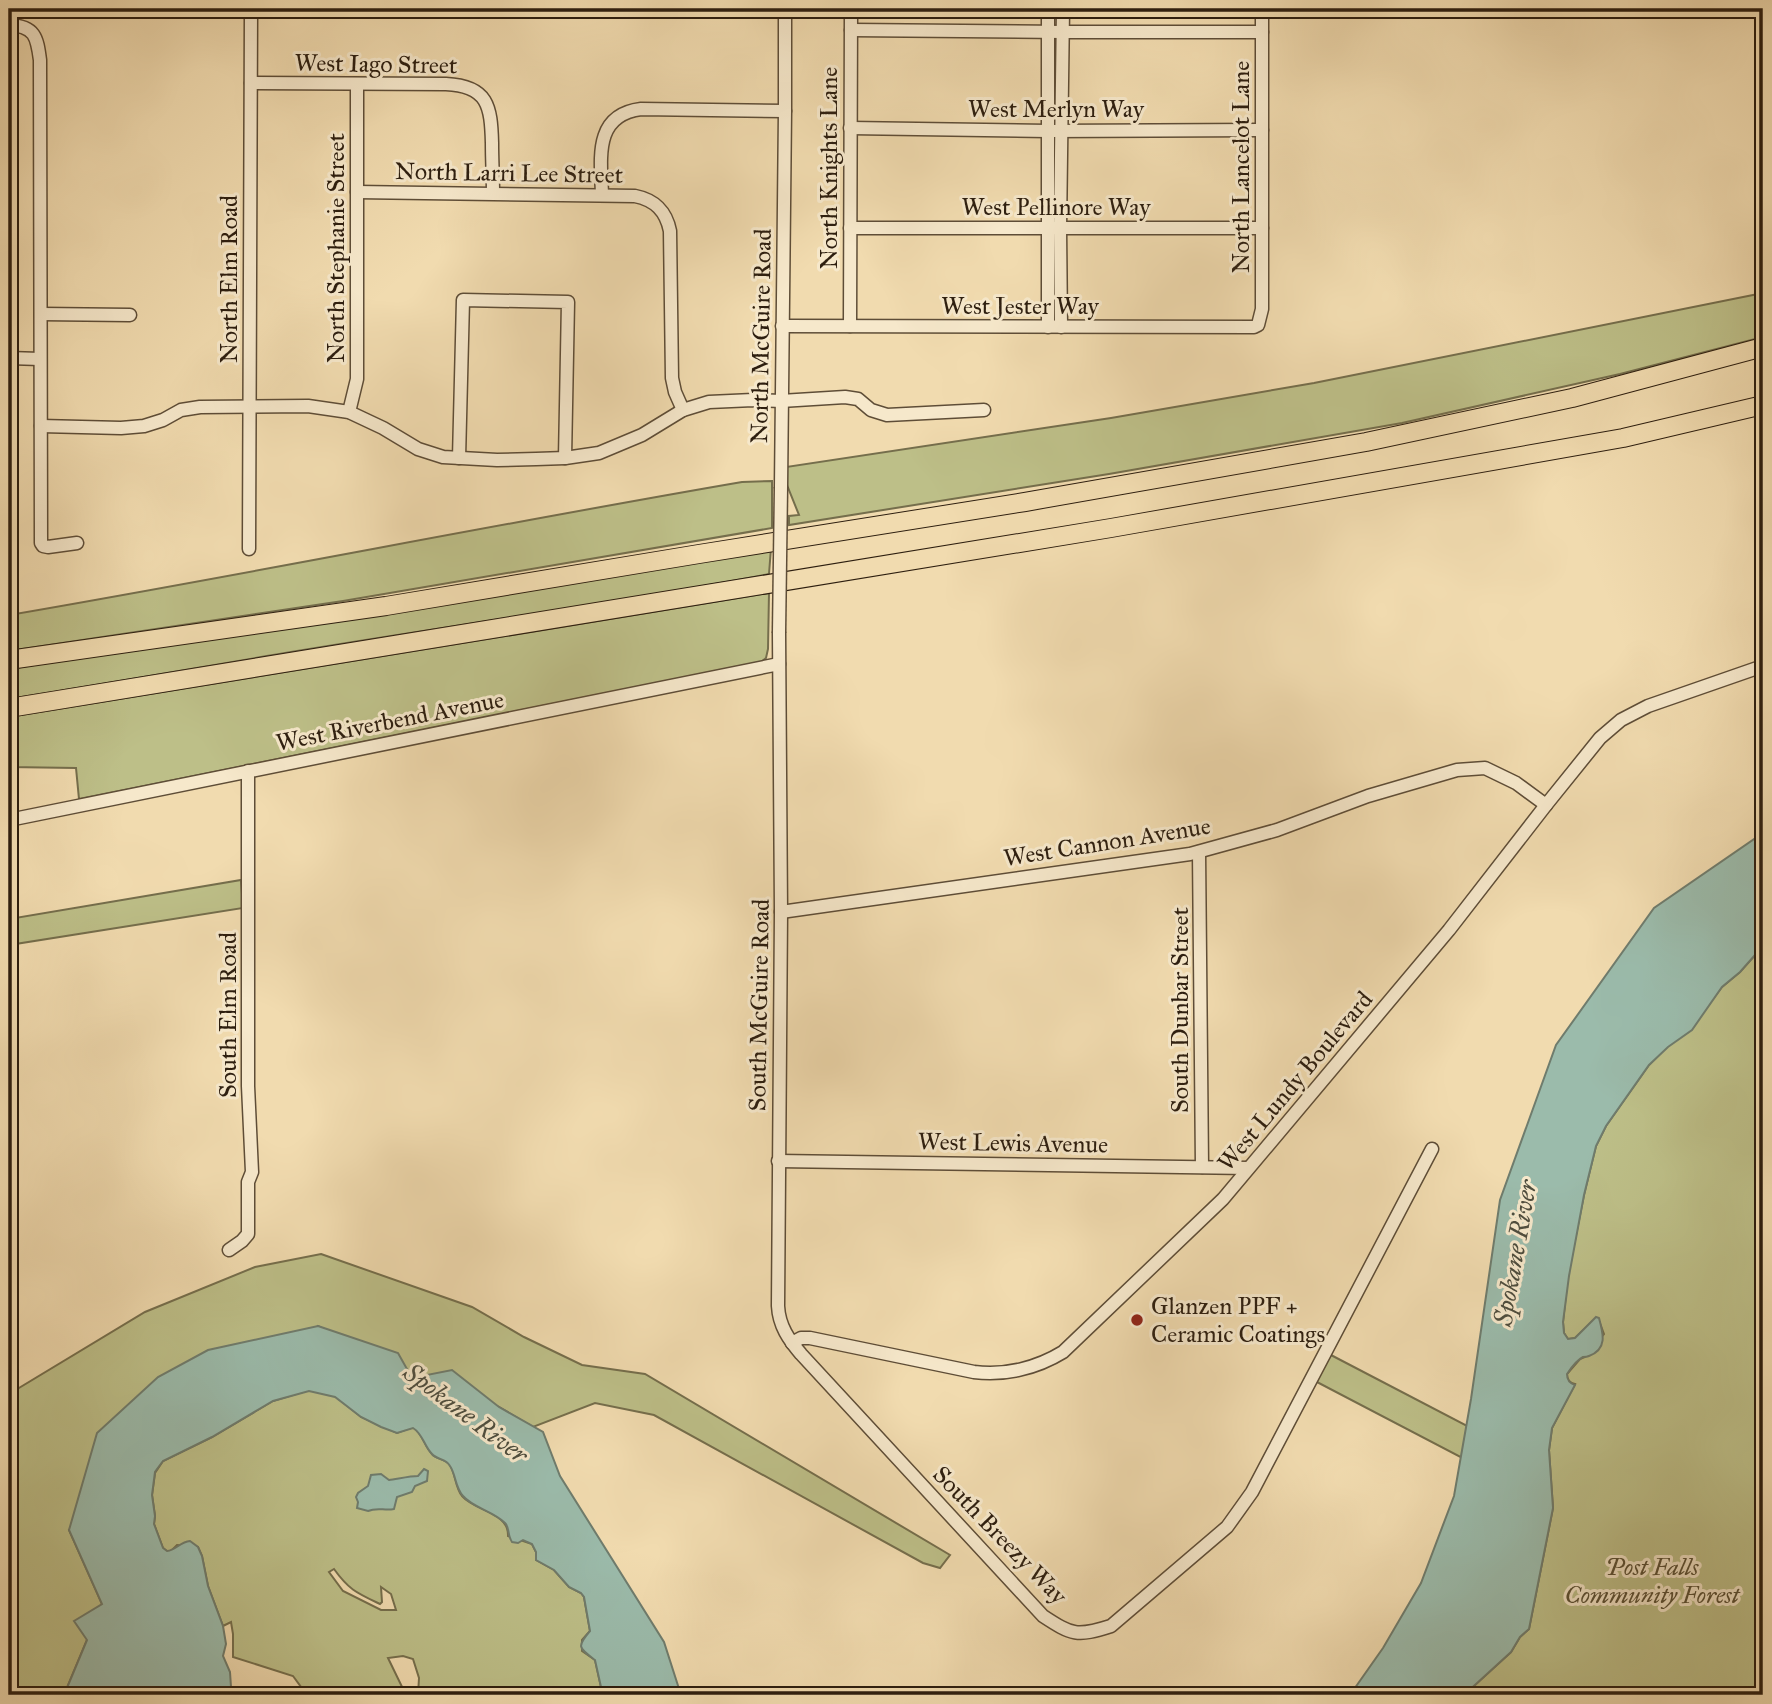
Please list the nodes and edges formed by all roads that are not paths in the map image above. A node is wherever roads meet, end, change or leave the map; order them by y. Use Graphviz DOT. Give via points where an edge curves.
graph roads {
  1 [pos="251,9"];
  2 [pos="785,9"];
  3 [pos="851,9"];
  4 [pos="1048,9"];
  5 [pos="1062,9"];
  6 [pos="1262,9"];
  7 [pos="9,25"];
  8 [pos="851,30"];
  9 [pos="1048,32"];
  10 [pos="1062,32"];
  11 [pos="1262,32"];
  12 [pos="251,82"];
  13 [pos="357,84"];
  14 [pos="785,111"];
  15 [pos="850,128"];
  16 [pos="1262,130"];
  17 [pos="1055,131"];
  18 [pos="357,192"];
  19 [pos="493,193"];
  20 [pos="602,195"];
  21 [pos="850,228"];
  22 [pos="1054,228"];
  23 [pos="1262,228"];
  24 [pos="41,314"];
  25 [pos="130,315"];
  26 [pos="1258,325"];
  27 [pos="782,326"];
  28 [pos="850,327"];
  29 [pos="1054,327"];
  30 [pos="1763,347"];
  31 [pos="9,358"];
  32 [pos="40,359"];
  33 [pos="781,401"];
  34 [pos="1763,405"];
  35 [pos="249,406"];
  36 [pos="683,410"];
  37 [pos="984,410"];
  38 [pos="349,412"];
  39 [pos="41,426"];
  40 [pos="459,458"];
  41 [pos="565,458"];
  42 [pos="77,543"];
  43 [pos="249,549"];
  44 [pos="9,660"];
  45 [pos="779,664"];
  46 [pos="1763,666"];
  47 [pos="9,708"];
  48 [pos="248,771"];
  49 [pos="1546,805"];
  50 [pos="9,820"];
  51 [pos="1199,852"];
  52 [pos="781,912"];
  53 [pos="1432,1149"];
  54 [pos="778,1161"];
  55 [pos="1202,1167"];
  56 [pos="1248,1168"];
  57 [pos="229,1251"];
  58 [pos="792,1343"];
  1 -- 12 [label="street, North Elm Road"];
  2 -- 14 [label="street, North McGuire Road"];
  3 -- 8 [label="street, North Knights Lane"];
  4 -- 9 [label="street"];
  5 -- 10 [label="street"];
  6 -- 11 [label="street, North Lancelot Lane"];
  7 -- 24 [label="street" via="34,34 40,60"];
  8 -- 9 [label="street"];
  8 -- 15 [label="street, North Knights Lane"];
  9 -- 10 [label="street"];
  9 -- 17 [label="street"];
  10 -- 11 [label="street"];
  10 -- 17 [label="street"];
  11 -- 16 [label="street, North Lancelot Lane"];
  12 -- 13 [label="street, West Iago Street"];
  12 -- 35 [label="street, North Elm Road"];
  13 -- 18 [label="street, North Stephanie Street"];
  13 -- 19 [label="street, West Iago Street" via="459,84 477,92 491,117"];
  14 -- 20 [label="street" via="641,109 625,113 611,123 603,139"];
  14 -- 27 [label="street, North McGuire Road"];
  15 -- 17 [label="street, West Merlyn Way"];
  15 -- 21 [label="street, North Knights Lane"];
  16 -- 17 [label="street, West Merlyn Way"];
  16 -- 23 [label="street, North Lancelot Lane"];
  17 -- 22 [label="street"];
  18 -- 19 [label="street, North Larri Lee Street"];
  18 -- 38 [label="street, North Stephanie Street" via="357,379"];
  19 -- 20 [label="street, North Larri Lee Street"];
  20 -- 36 [label="street, North Larri Lee Street" via="645,198 659,207 668,223 672,379"];
  21 -- 22 [label="street, West Pellinore Way"];
  21 -- 28 [label="street, North Knights Lane"];
  22 -- 23 [label="street, West Pellinore Way"];
  22 -- 29 [label="street"];
  23 -- 26 [label="street, North Lancelot Lane"];
  24 -- 25 [label="street"];
  24 -- 32 [label="street"];
  26 -- 29 [label="street, West Jester Way"];
  27 -- 28 [label="street, West Jester Way"];
  27 -- 33 [label="street, North McGuire Road"];
  28 -- 29 [label="street, West Jester Way"];
  30 -- 44 [label="highway" via="1572,398 1354,444 386,606"];
  31 -- 32 [label="street"];
  32 -- 39 [label="street"];
  33 -- 36 [label="street" via="709,402"];
  33 -- 37 [label="street" via="853,398 878,413 897,416"];
  33 -- 45 [label="street, North McGuire Road, bridge"];
  34 -- 47 [label="highway" via="1623,438 1111,528"];
  35 -- 38 [label="street" via="308,406"];
  35 -- 39 [label="street" via="191,408 144,426"];
  35 -- 43 [label="street, North Elm Road"];
  36 -- 41 [label="street" via="622,444"];
  38 -- 40 [label="street" via="418,449"];
  39 -- 42 [label="street" via="41,543 48,547"];
  40 -- 41 [label="street"];
  40 -- 41 [label="street" via="463,300 568,302"];
  45 -- 48 [label="street, West Riverbend Avenue"];
  45 -- 52 [label="street, South McGuire Road"];
  46 -- 49 [label="street, West Lundy Boulevard" via="1621,720"];
  48 -- 50 [label="street, West Riverbend Avenue"];
  48 -- 57 [label="street, South Elm Road" via="252,1172 247,1234"];
  49 -- 51 [label="street, West Cannon Avenue" via="1485,768 1457,771"];
  49 -- 56 [label="street, West Lundy Boulevard" via="1449,930"];
  51 -- 52 [label="street, West Cannon Avenue"];
  51 -- 55 [label="street, South Dunbar Street"];
  52 -- 54 [label="street, South McGuire Road"];
  53 -- 58 [label="street, South Breezy Way" via="1249,1498 1227,1527 1111,1626 1088,1633 1066,1631 1043,1616"];
  54 -- 55 [label="street, West Lewis Avenue"];
  54 -- 58 [label="street, South McGuire Road" via="778,1306"];
  55 -- 56 [label="street, West Lewis Avenue"];
  56 -- 58 [label="street, West Lundy Boulevard" via="1223,1199 1075,1342 1036,1365 985,1373 813,1339"];
}
